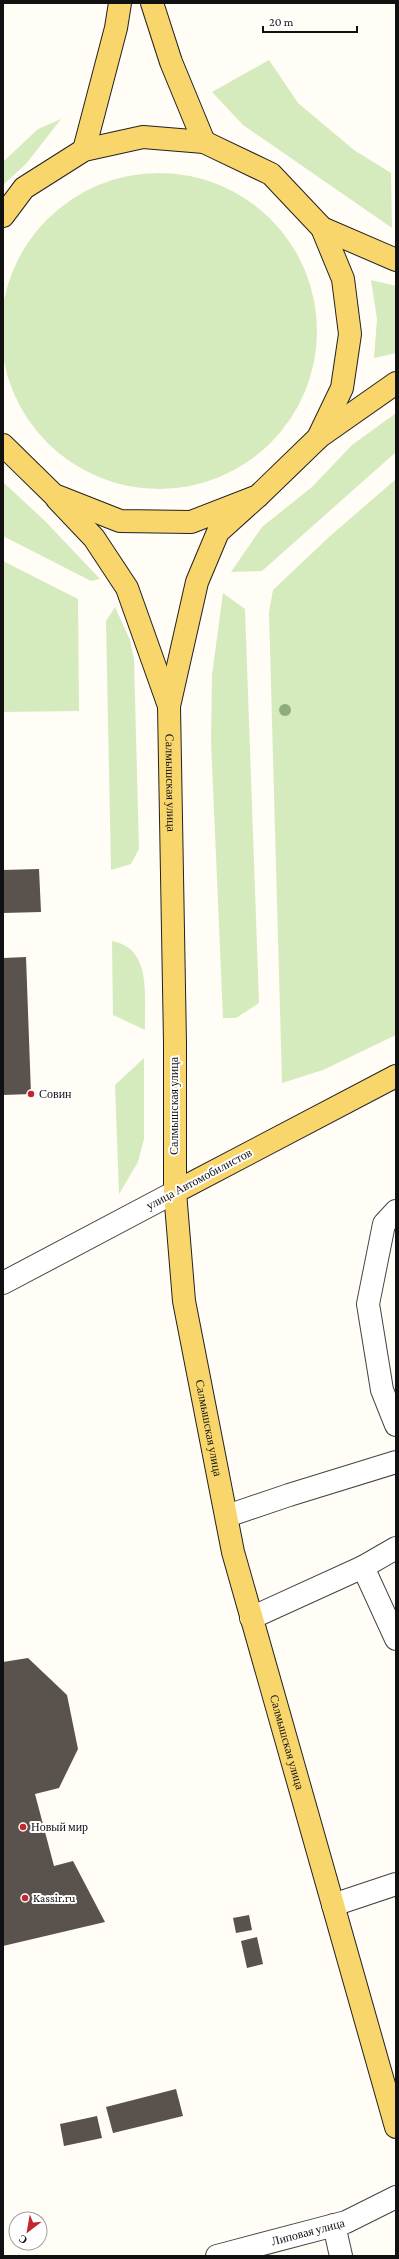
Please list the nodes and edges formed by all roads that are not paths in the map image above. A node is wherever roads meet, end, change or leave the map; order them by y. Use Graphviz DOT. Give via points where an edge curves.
graph roads {
  1 [pos="120,3"];
  2 [pos="152,3"];
  3 [pos="204,142"];
  4 [pos="84,150"];
  5 [pos="3,216"];
  6 [pos="322,228"];
  7 [pos="396,260"];
  8 [pos="396,383"];
  9 [pos="318,438"];
  10 [pos="3,445"];
  11 [pos="54,495"];
  12 [pos="258,496"];
  13 [pos="169,706"];
  14 [pos="396,1076"];
  15 [pos="175,1192"];
  16 [pos="396,1212"];
  17 [pos="3,1283"];
  18 [pos="396,1425"];
  19 [pos="396,1462"];
  20 [pos="227,1516"];
  21 [pos="396,1548"];
  22 [pos="363,1566"];
  23 [pos="251,1618"];
  24 [pos="396,1638"];
  25 [pos="396,1884"];
  26 [pos="333,1905"];
  27 [pos="396,2127"];
  28 [pos="396,2197"];
  29 [pos="334,2225"];
  30 [pos="217,2256"];
  31 [pos="341,2256"];
  1 -- 4 [label="main road" via="116,28"];
  2 -- 3 [label="main road" via="171,62"];
  3 -- 4 [label="main road" via="143,137"];
  3 -- 6 [label="main road" via="272,174"];
  4 -- 5 [label="main road" via="24,188"];
  6 -- 7 [label="main road"];
  6 -- 9 [label="main road" via="343,279 350,334 342,388"];
  8 -- 9 [label="main road"];
  9 -- 12 [label="main road"];
  10 -- 11 [label="main road"];
  11 -- 12 [label="main road" via="120,521 191,522"];
  11 -- 13 [label="main road" via="94,538 127,588"];
  12 -- 13 [label="main road" via="218,532 198,582"];
  13 -- 15 [label="main road, Салмышская улица"];
  14 -- 15 [label="main road, улица Автомобилистов"];
  15 -- 17 [label="street, улица Автомобилистов"];
  15 -- 20 [label="main road, Салмышская улица" via="184,1301"];
  16 -- 18 [label="street" via="384,1224 368,1304 382,1390"];
  19 -- 20 [label="street"];
  20 -- 23 [label="main road, Салмышская улица" via="233,1552"];
  21 -- 22 [label="street"];
  22 -- 23 [label="street"];
  22 -- 24 [label="street"];
  23 -- 26 [label="main road, Салмышская улица"];
  25 -- 26 [label="street"];
  26 -- 27 [label="main road, Салмышская улица"];
  28 -- 29 [label="street, Липовая улица" via="346,2222"];
  29 -- 30 [label="street, Липовая улица"];
  29 -- 31 [label="street"];
}
